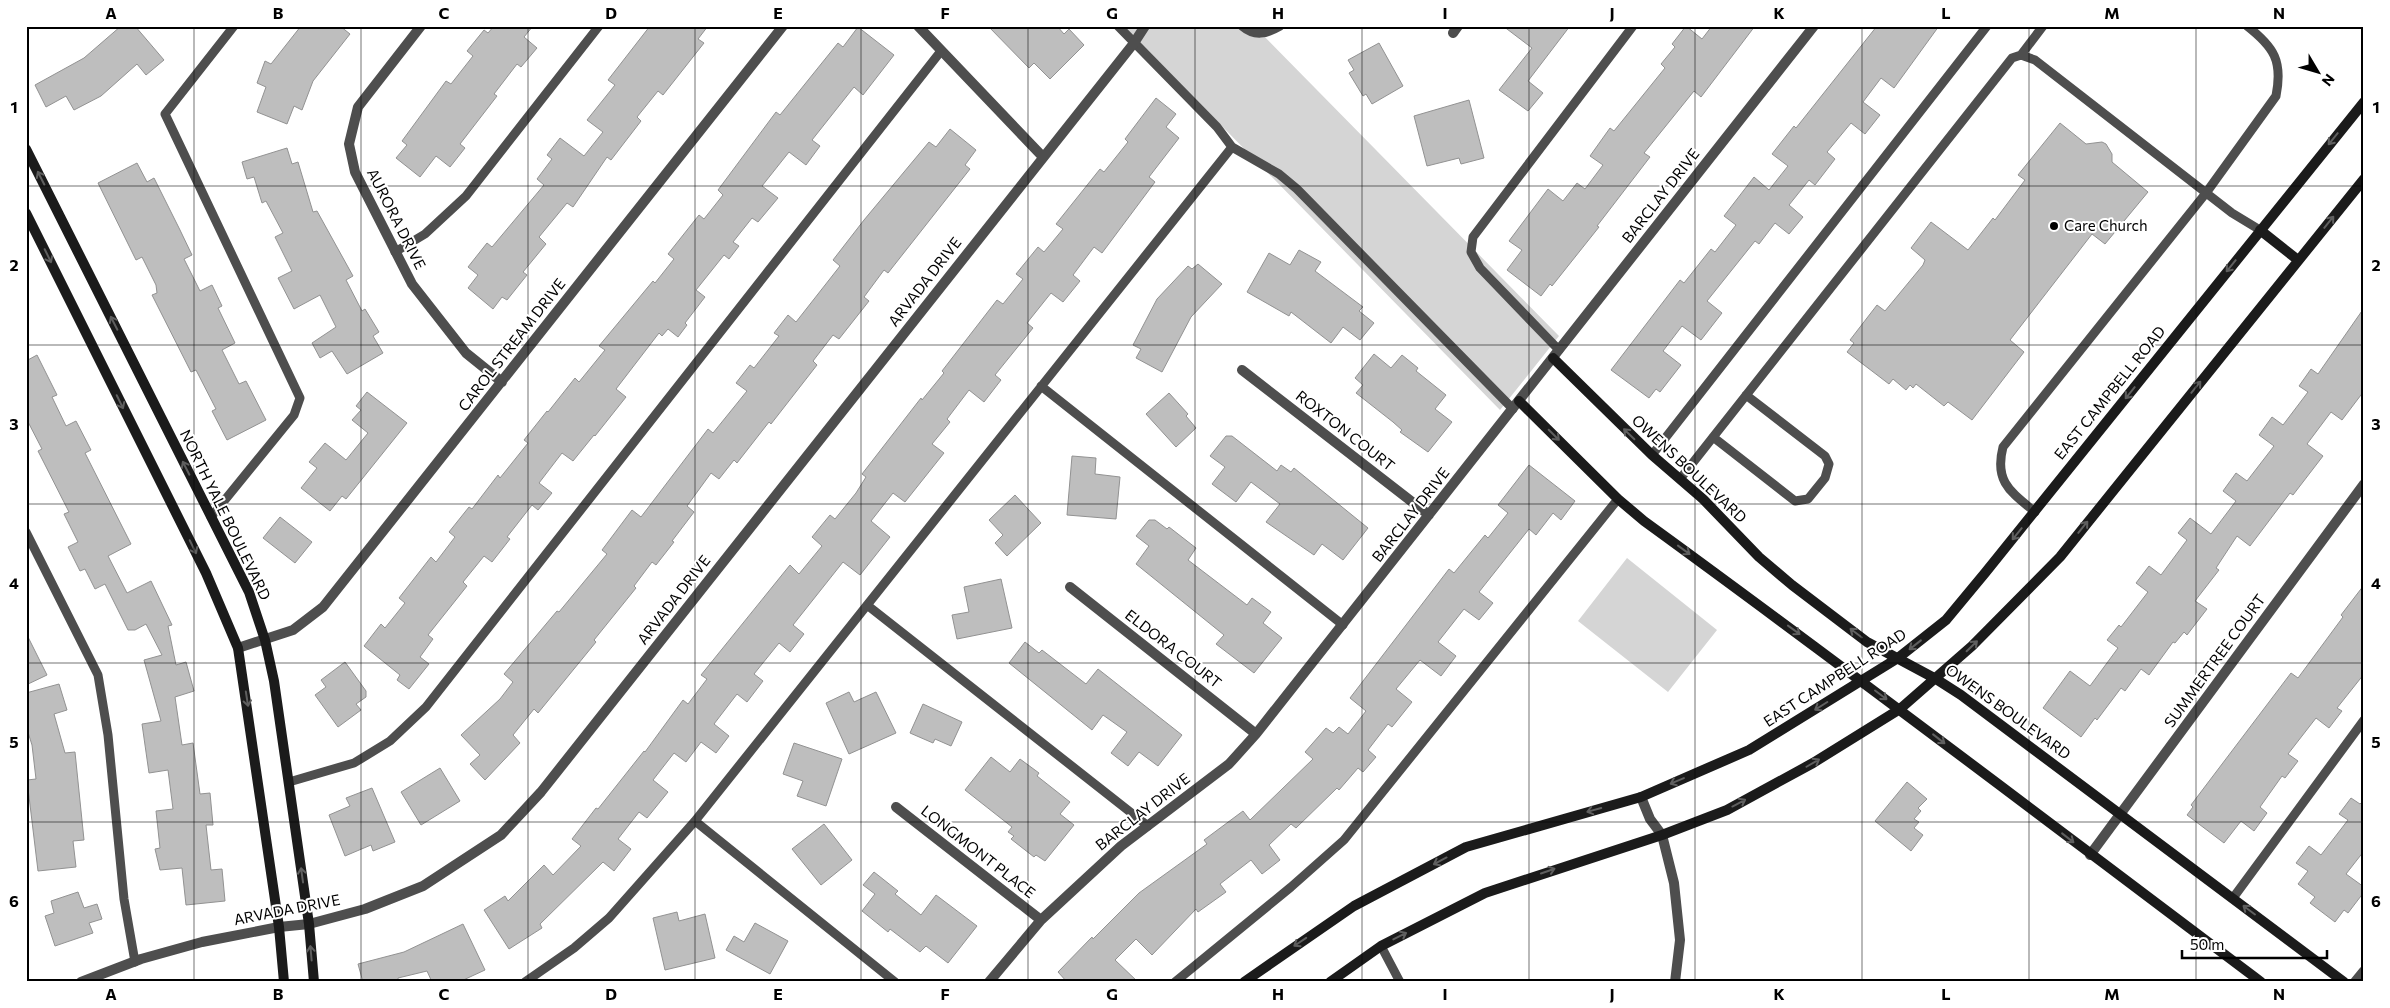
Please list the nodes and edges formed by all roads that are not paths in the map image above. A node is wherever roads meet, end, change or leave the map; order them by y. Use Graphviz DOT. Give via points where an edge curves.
graph roads {
  1 [pos="234,26"];
  2 [pos="421,26"];
  3 [pos="599,26"];
  4 [pos="783,26"];
  5 [pos="918,26"];
  6 [pos="1118,26"];
  7 [pos="1145,26"];
  8 [pos="1242,26"];
  9 [pos="1280,26"];
  10 [pos="1632,26"];
  11 [pos="1814,26"];
  12 [pos="1987,26"];
  13 [pos="2043,26"];
  14 [pos="2247,26"];
  15 [pos="1134,43"];
  16 [pos="941,51"];
  17 [pos="2022,56"];
  18 [pos="2364,102"];
  19 [pos="1232,147"];
  20 [pos="26,149"];
  21 [pos="1043,157"];
  22 [pos="2364,179"];
  23 [pos="2206,194"];
  24 [pos="26,212"];
  25 [pos="2260,230"];
  26 [pos="395,252"];
  27 [pos="2298,260"];
  28 [pos="1556,354"];
  29 [pos="1242,370"];
  30 [pos="502,382"];
  31 [pos="1041,386"];
  32 [pos="1746,395"];
  33 [pos="1516,405"];
  34 [pos="1713,436"];
  35 [pos="1652,455"];
  36 [pos="1680,479"];
  37 [pos="2364,484"];
  38 [pos="1618,499"];
  39 [pos="2035,512"];
  40 [pos="1429,515"];
  41 [pos="211,517"];
  42 [pos="26,532"];
  43 [pos="1070,588"];
  44 [pos="867,605"];
  45 [pos="1343,625"];
  46 [pos="265,640"];
  47 [pos="238,648"];
  48 [pos="1898,658"];
  49 [pos="1936,679"];
  50 [pos="1862,680"];
  51 [pos="1900,709"];
  52 [pos="2364,720"];
  53 [pos="1256,734"];
  54 [pos="289,782"];
  55 [pos="1641,797"];
  56 [pos="896,807"];
  57 [pos="2121,813"];
  58 [pos="695,820"];
  59 [pos="1148,826"];
  60 [pos="1662,835"];
  61 [pos="2090,855"];
  62 [pos="2233,898"];
  63 [pos="1041,920"];
  64 [pos="309,924"];
  65 [pos="280,927"];
  66 [pos="1382,946"];
  67 [pos="135,962"];
  68 [pos="2364,970"];
  69 [pos="81,982"];
  70 [pos="284,982"];
  71 [pos="314,982"];
  72 [pos="524,982"];
  73 [pos="895,982"];
  74 [pos="989,982"];
  75 [pos="1174,982"];
  76 [pos="1244,982"];
  77 [pos="1330,982"];
  78 [pos="1400,982"];
  79 [pos="1675,982"];
  80 [pos="2261,982"];
  81 [pos="2344,982"];
  82 [pos="2355,982"];
  1 -- 41 [label="lane" via="165,114 300,398 294,414"];
  2 -- 26 [label="street, AURORA DRIVE" via="358,107 349,144 355,172"];
  3 -- 26 [label="lane" via="466,196 425,234"];
  4 -- 30 [label="street, CAROL STREAM DRIVE"];
  5 -- 16 [label="street"];
  6 -- 15 [label="lane"];
  7 -- 15 [label="street, ARVADA DRIVE"];
  8 -- 9 [label="lane" via="1249,32 1263,34"];
  10 -- 28 [label="lane" via="1473,237 1471,252 1480,268"];
  11 -- 28 [label="street, BARCLAY DRIVE"];
  12 -- 35 [label="lane"];
  13 -- 17 [label="lane"];
  14 -- 23 [label="lane" via="2268,42 2279,79 2276,96"];
  15 -- 19 [label="lane"];
  15 -- 21 [label="street, ARVADA DRIVE"];
  16 -- 21 [label="street"];
  16 -- 54 [label="lane" via="426,707 390,741 354,763"];
  17 -- 23 [label="lane" via="2035,60"];
  17 -- 32 [label="lane" via="2012,58"];
  18 -- 25 [label="street, EAST CAMPBELL ROAD, one-way"];
  19 -- 31 [label="lane"];
  19 -- 33 [label="lane" via="1280,174 1297,189"];
  41 -- 20 [label="street, NORTH YALE BOULEVARD, one-way"];
  21 -- 64 [label="street, ARVADA DRIVE" via="542,792 501,835 423,886 365,908"];
  27 -- 22 [label="street, one-way"];
  23 -- 25 [label="lane"];
  23 -- 39 [label="lane" via="2003,447 1999,462 2001,477 2010,491"];
  24 -- 47 [label="street, one-way" via="206,573"];
  25 -- 27 [label="street"];
  25 -- 39 [label="street, EAST CAMPBELL ROAD, one-way"];
  26 -- 30 [label="street, AURORA DRIVE" via="412,284 466,353"];
  49 -- 27 [label="street, one-way" via="2060,557"];
  28 -- 33 [label="street, BARCLAY DRIVE"];
  35 -- 28 [label="street, OWENS BOULEVARD, one-way"];
  29 -- 40 [label="street, ROXTON COURT"];
  30 -- 46 [label="street, CAROL STREAM DRIVE" via="323,607 293,630"];
  31 -- 44 [label="lane"];
  31 -- 45 [label="lane"];
  32 -- 34 [label="lane"];
  32 -- 34 [label="lane" via="1825,456 1829,464 1825,478 1808,499 1795,501"];
  33 -- 38 [label="street, one-way"];
  33 -- 40 [label="street, BARCLAY DRIVE"];
  34 -- 36 [label="lane"];
  35 -- 36 [label="street, OWENS BOULEVARD"];
  48 -- 36 [label="street, OWENS BOULEVARD, one-way" via="1867,642 1792,585 1758,557"];
  37 -- 57 [label="street, SUMMERTREE COURT"];
  38 -- 50 [label="street, one-way"];
  38 -- 75 [label="lane" via="1344,840"];
  39 -- 48 [label="street, EAST CAMPBELL ROAD, one-way" via="1946,620"];
  40 -- 45 [label="street, BARCLAY DRIVE"];
  41 -- 46 [label="street, NORTH YALE BOULEVARD" via="249,592"];
  42 -- 67 [label="lane" via="98,675 108,735 124,899"];
  43 -- 53 [label="street, ELDORA COURT"];
  44 -- 58 [label="lane"];
  44 -- 59 [label="lane"];
  45 -- 53 [label="street, BARCLAY DRIVE"];
  46 -- 47 [label="street, CAROL STREAM DRIVE"];
  46 -- 54 [label="street, NORTH YALE BOULEVARD"];
  47 -- 65 [label="street, one-way"];
  48 -- 49 [label="street, OWENS BOULEVARD"];
  48 -- 50 [label="street, EAST CAMPBELL ROAD"];
  49 -- 51 [label="street"];
  49 -- 57 [label="street, OWENS BOULEVARD"];
  50 -- 51 [label="street, one-way"];
  50 -- 55 [label="street, EAST CAMPBELL ROAD, one-way" via="1750,750"];
  60 -- 51 [label="street, one-way" via="1727,810 1813,763"];
  51 -- 61 [label="street, one-way"];
  52 -- 62 [label="lane"];
  53 -- 59 [label="street, BARCLAY DRIVE" via="1229,764"];
  64 -- 54 [label="street, NORTH YALE BOULEVARD, one-way"];
  55 -- 60 [label="street" via="1650,819"];
  55 -- 76 [label="street, EAST CAMPBELL ROAD, one-way" via="1466,847 1354,906"];
  56 -- 63 [label="street, LONGMONT PLACE"];
  57 -- 61 [label="street, SUMMERTREE COURT"];
  57 -- 62 [label="street, OWENS BOULEVARD"];
  58 -- 72 [label="lane" via="608,918 574,948"];
  58 -- 73 [label="lane"];
  59 -- 63 [label="street, BARCLAY DRIVE" via="1121,846"];
  66 -- 60 [label="street, one-way" via="1485,894"];
  60 -- 79 [label="street" via="1674,883 1680,940"];
  61 -- 80 [label="street"];
  81 -- 62 [label="street, OWENS BOULEVARD, one-way"];
  63 -- 74 [label="street, BARCLAY DRIVE"];
  64 -- 65 [label="street, ARVADA DRIVE"];
  71 -- 64 [label="street, NORTH YALE BOULEVARD, one-way"];
  65 -- 67 [label="street, ARVADA DRIVE" via="202,942"];
  65 -- 70 [label="street"];
  66 -- 77 [label="street"];
  66 -- 78 [label="lane"];
  67 -- 69 [label="street, ARVADA DRIVE"];
  68 -- 82 [label="street"];
}
